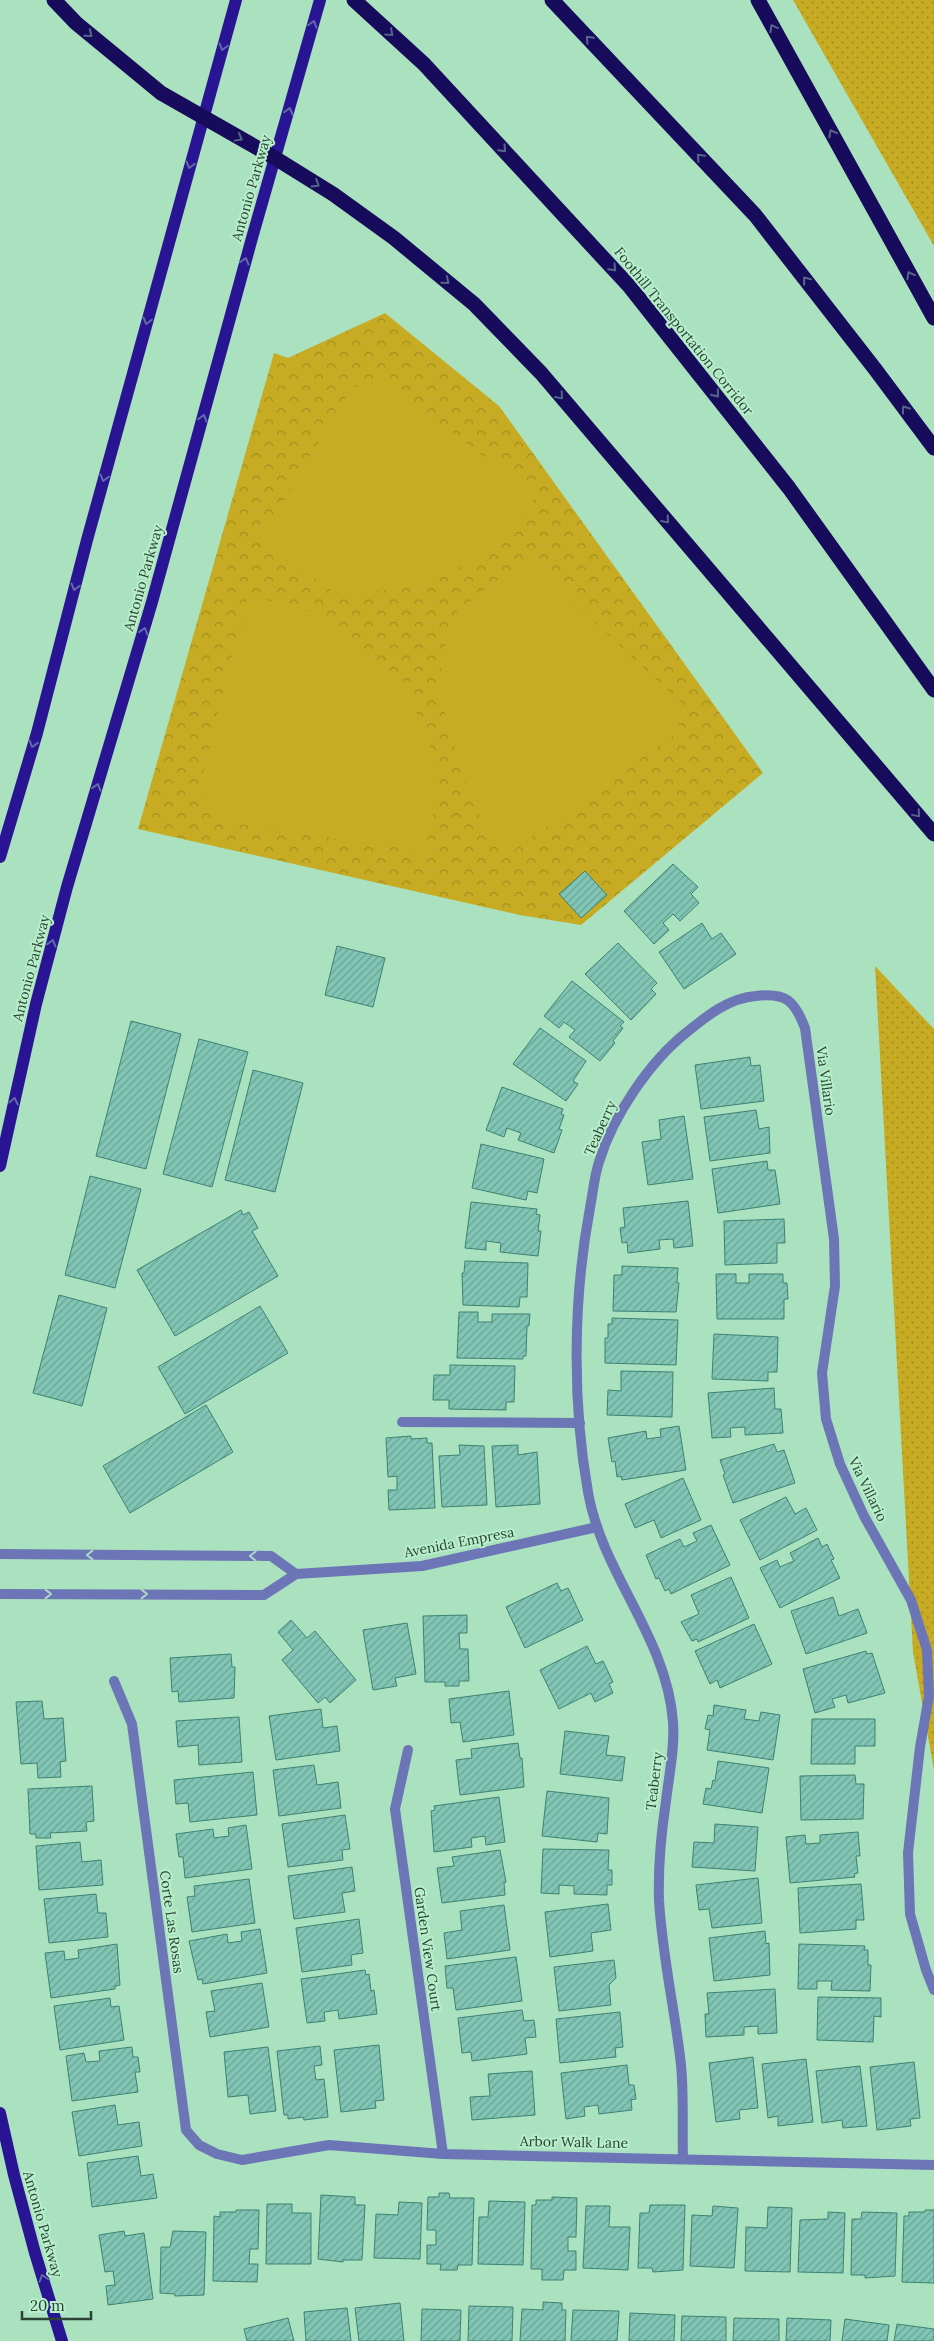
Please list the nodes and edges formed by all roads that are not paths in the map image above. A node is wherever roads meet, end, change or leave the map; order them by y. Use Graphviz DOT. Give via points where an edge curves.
graph roads {
  1 [pos="54,0"];
  2 [pos="236,0"];
  3 [pos="320,0"];
  4 [pos="354,0"];
  5 [pos="552,0"];
  6 [pos="758,0"];
  7 [pos="203,118"];
  8 [pos="275,158"];
  9 [pos="934,318"];
  10 [pos="934,448"];
  11 [pos="934,690"];
  12 [pos="934,834"];
  13 [pos="0,857"];
  14 [pos="782,996"];
  15 [pos="0,1166"];
  16 [pos="402,1422"];
  17 [pos="580,1423"];
  18 [pos="597,1527"];
  19 [pos="0,1554"];
  20 [pos="296,1574"];
  21 [pos="0,1594"];
  22 [pos="114,1680"];
  23 [pos="408,1750"];
  24 [pos="934,1990"];
  25 [pos="0,2113"];
  26 [pos="216,2154"];
  27 [pos="443,2154"];
  28 [pos="683,2158"];
  29 [pos="934,2165"];
  30 [pos="62,2341"];
  1 -- 7 [label="highway, one-way" via="76,23 161,94"];
  2 -- 7 [label="main road, one-way"];
  8 -- 3 [label="main road, Antonio Parkway, one-way"];
  4 -- 11 [label="highway, Foothill Transportation Corridor, one-way" via="424,64 630,287 790,488"];
  10 -- 5 [label="highway, one-way" via="755,215"];
  9 -- 6 [label="highway, one-way"];
  7 -- 8 [label="highway, one-way"];
  7 -- 13 [label="main road, one-way" via="37,733"];
  8 -- 12 [label="highway, one-way" via="394,238 474,304 541,373"];
  15 -- 8 [label="main road, Antonio Parkway, one-way" via="52,942 155,593"];
  14 -- 17 [label="street, Teaberry" via="743,997 712,1012 676,1040 646,1074 622,1109 599,1162 586,1228 577,1306"];
  14 -- 24 [label="street, Via Villario" via="796,1006 805,1028 834,1239 835,1286 822,1373 826,1419 840,1464 864,1516 911,1600 926,1650 929,1696 908,1853 910,1914"];
  16 -- 17 [label="street"];
  17 -- 18 [label="street, Teaberry" via="588,1492"];
  18 -- 20 [label="street, Avenida Empresa" via="422,1566"];
  18 -- 28 [label="street, Teaberry" via="653,1642 666,1682 673,1720 673,1753 660,1856 659,1902 681,2066"];
  20 -- 19 [label="street, one-way" via="271,1556"];
  21 -- 20 [label="street, Avenida Empresa, one-way" via="264,1595"];
  22 -- 26 [label="street, Corte Las Rosas" via="132,1724 186,2130 199,2145"];
  23 -- 27 [label="street, Garden View Court" via="395,1809"];
  30 -- 25 [label="main road, Antonio Parkway, one-way" via="35,2253"];
  26 -- 27 [label="street, Arbor Walk Lane" via="242,2160 329,2145"];
  27 -- 28 [label="street, Arbor Walk Lane"];
  28 -- 29 [label="street, Arbor Walk Lane"];
}
